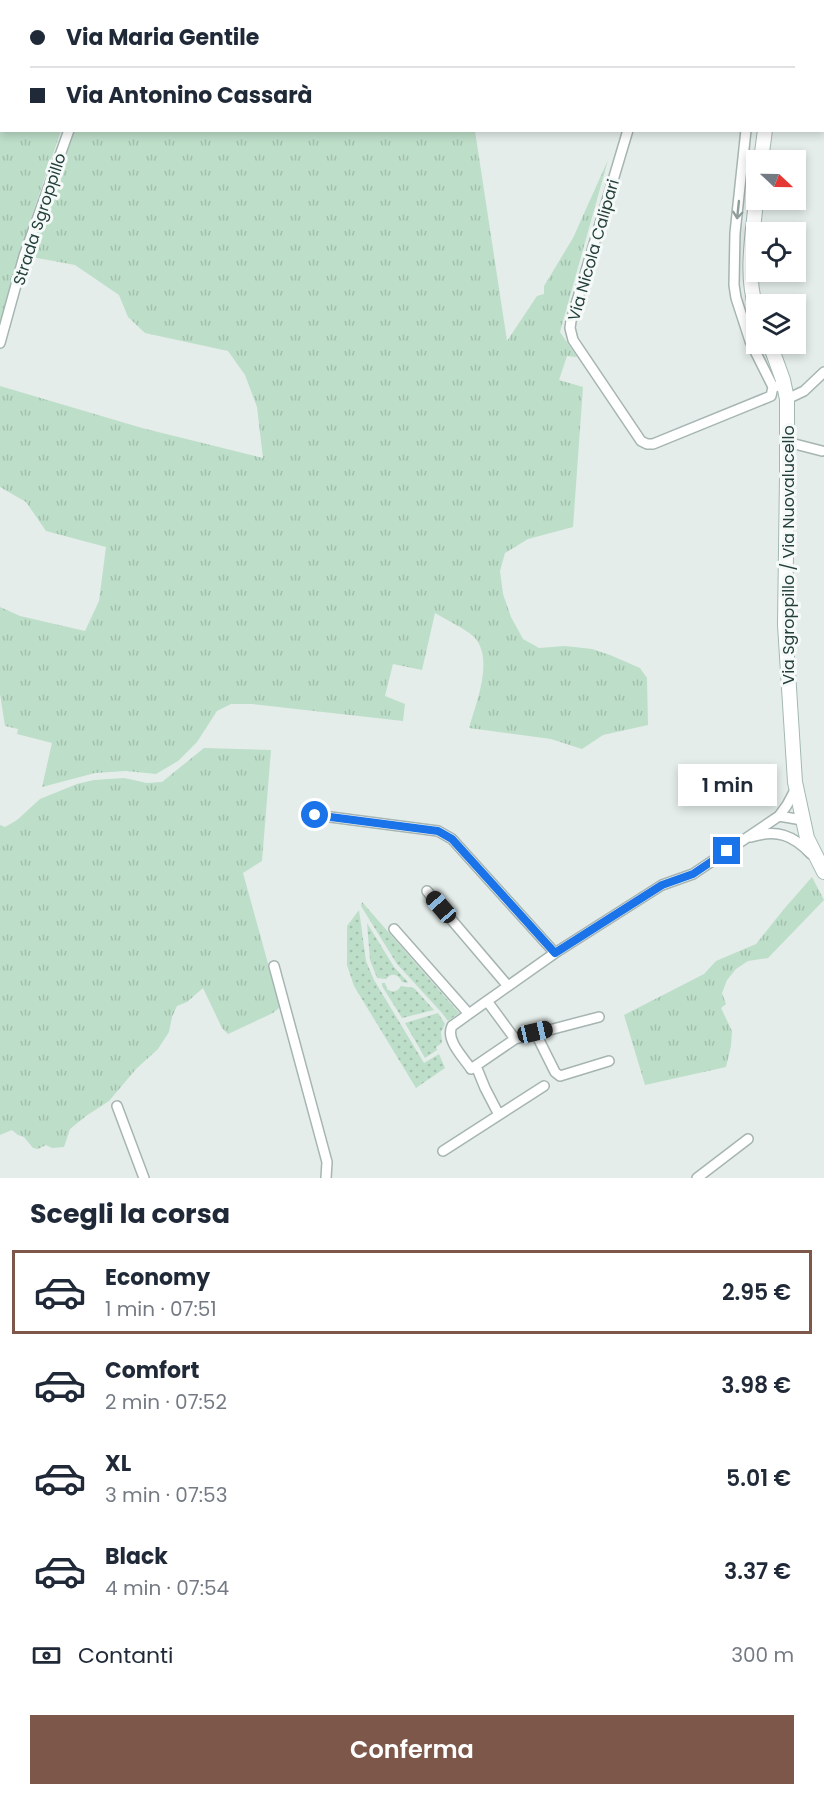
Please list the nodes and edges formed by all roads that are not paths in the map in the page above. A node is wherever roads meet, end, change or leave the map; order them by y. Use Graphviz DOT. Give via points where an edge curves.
graph roads {
  1 [pos="68,132"];
  2 [pos="627,132"];
  3 [pos="746,132"];
  4 [pos="765,132"];
  5 [pos="762,150"];
  6 [pos="755,210"];
  7 [pos="752,294"];
  8 [pos="0,343"];
  9 [pos="772,354"];
  10 [pos="824,372"];
  11 [pos="781,390"];
  12 [pos="787,442"];
  13 [pos="822,451"];
  14 [pos="795,788"];
  15 [pos="315,815"];
  16 [pos="779,816"];
  17 [pos="802,820"];
  18 [pos="784,835"];
  19 [pos="744,840"];
  20 [pos="820,866"];
  21 [pos="427,891"];
  22 [pos="394,929"];
  23 [pos="555,953"];
  24 [pos="274,966"];
  25 [pos="508,986"];
  26 [pos="488,1001"];
  27 [pos="469,1014"];
  28 [pos="598,1017"];
  29 [pos="535,1032"];
  30 [pos="515,1039"];
  31 [pos="609,1061"];
  32 [pos="476,1066"];
  33 [pos="544,1086"];
  34 [pos="117,1106"];
  35 [pos="499,1115"];
  36 [pos="748,1139"];
  37 [pos="443,1151"];
  38 [pos="144,1178"];
  39 [pos="326,1178"];
  40 [pos="697,1178"];
  1 -- 8 [label="street, Strada Sgroppillo" via="24,256"];
  2 -- 11 [label="street, Via Nicola Calipari" via="571,321 573,340 641,441 647,444"];
  3 -- 11 [label="street, one-way" via="734,285 750,341"];
  4 -- 5 [label="main road"];
  6 -- 7 [label="main road"];
  9 -- 11 [label="main road, Via Sgroppillo / Via Nuovalucello"];
  10 -- 11 [label="street" via="804,391"];
  11 -- 12 [label="main road, Via Sgroppillo / Via Nuovalucello"];
  12 -- 13 [label="street"];
  12 -- 14 [label="main road, Via Sgroppillo / Via Nuovalucello" via="785,626"];
  14 -- 16 [label="street"];
  14 -- 17 [label="main road, Via Sgroppillo / Via Nuovalucello"];
  15 -- 23 [label="street" via="438,831 452,839"];
  16 -- 17 [label="street"];
  16 -- 19 [label="street"];
  17 -- 18 [label="street"];
  17 -- 20 [label="main road, Via Sgroppillo / Via Nuovalucello"];
  18 -- 19 [label="street" via="763,834"];
  18 -- 20 [label="street" via="802,844"];
  19 -- 23 [label="street" via="693,874 662,885"];
  21 -- 25 [label="street"];
  22 -- 27 [label="street"];
  23 -- 25 [label="street"];
  24 -- 39 [label="street" via="327,1162"];
  25 -- 26 [label="street"];
  26 -- 27 [label="street"];
  26 -- 30 [label="street"];
  27 -- 32 [label="street" via="452,1026 449,1034 471,1069"];
  28 -- 29 [label="street"];
  29 -- 30 [label="street"];
  29 -- 31 [label="street" via="560,1076"];
  30 -- 32 [label="street"];
  32 -- 35 [label="street"];
  33 -- 35 [label="street"];
  34 -- 38 [label="street"];
  35 -- 37 [label="street"];
  36 -- 40 [label="street"];
}
